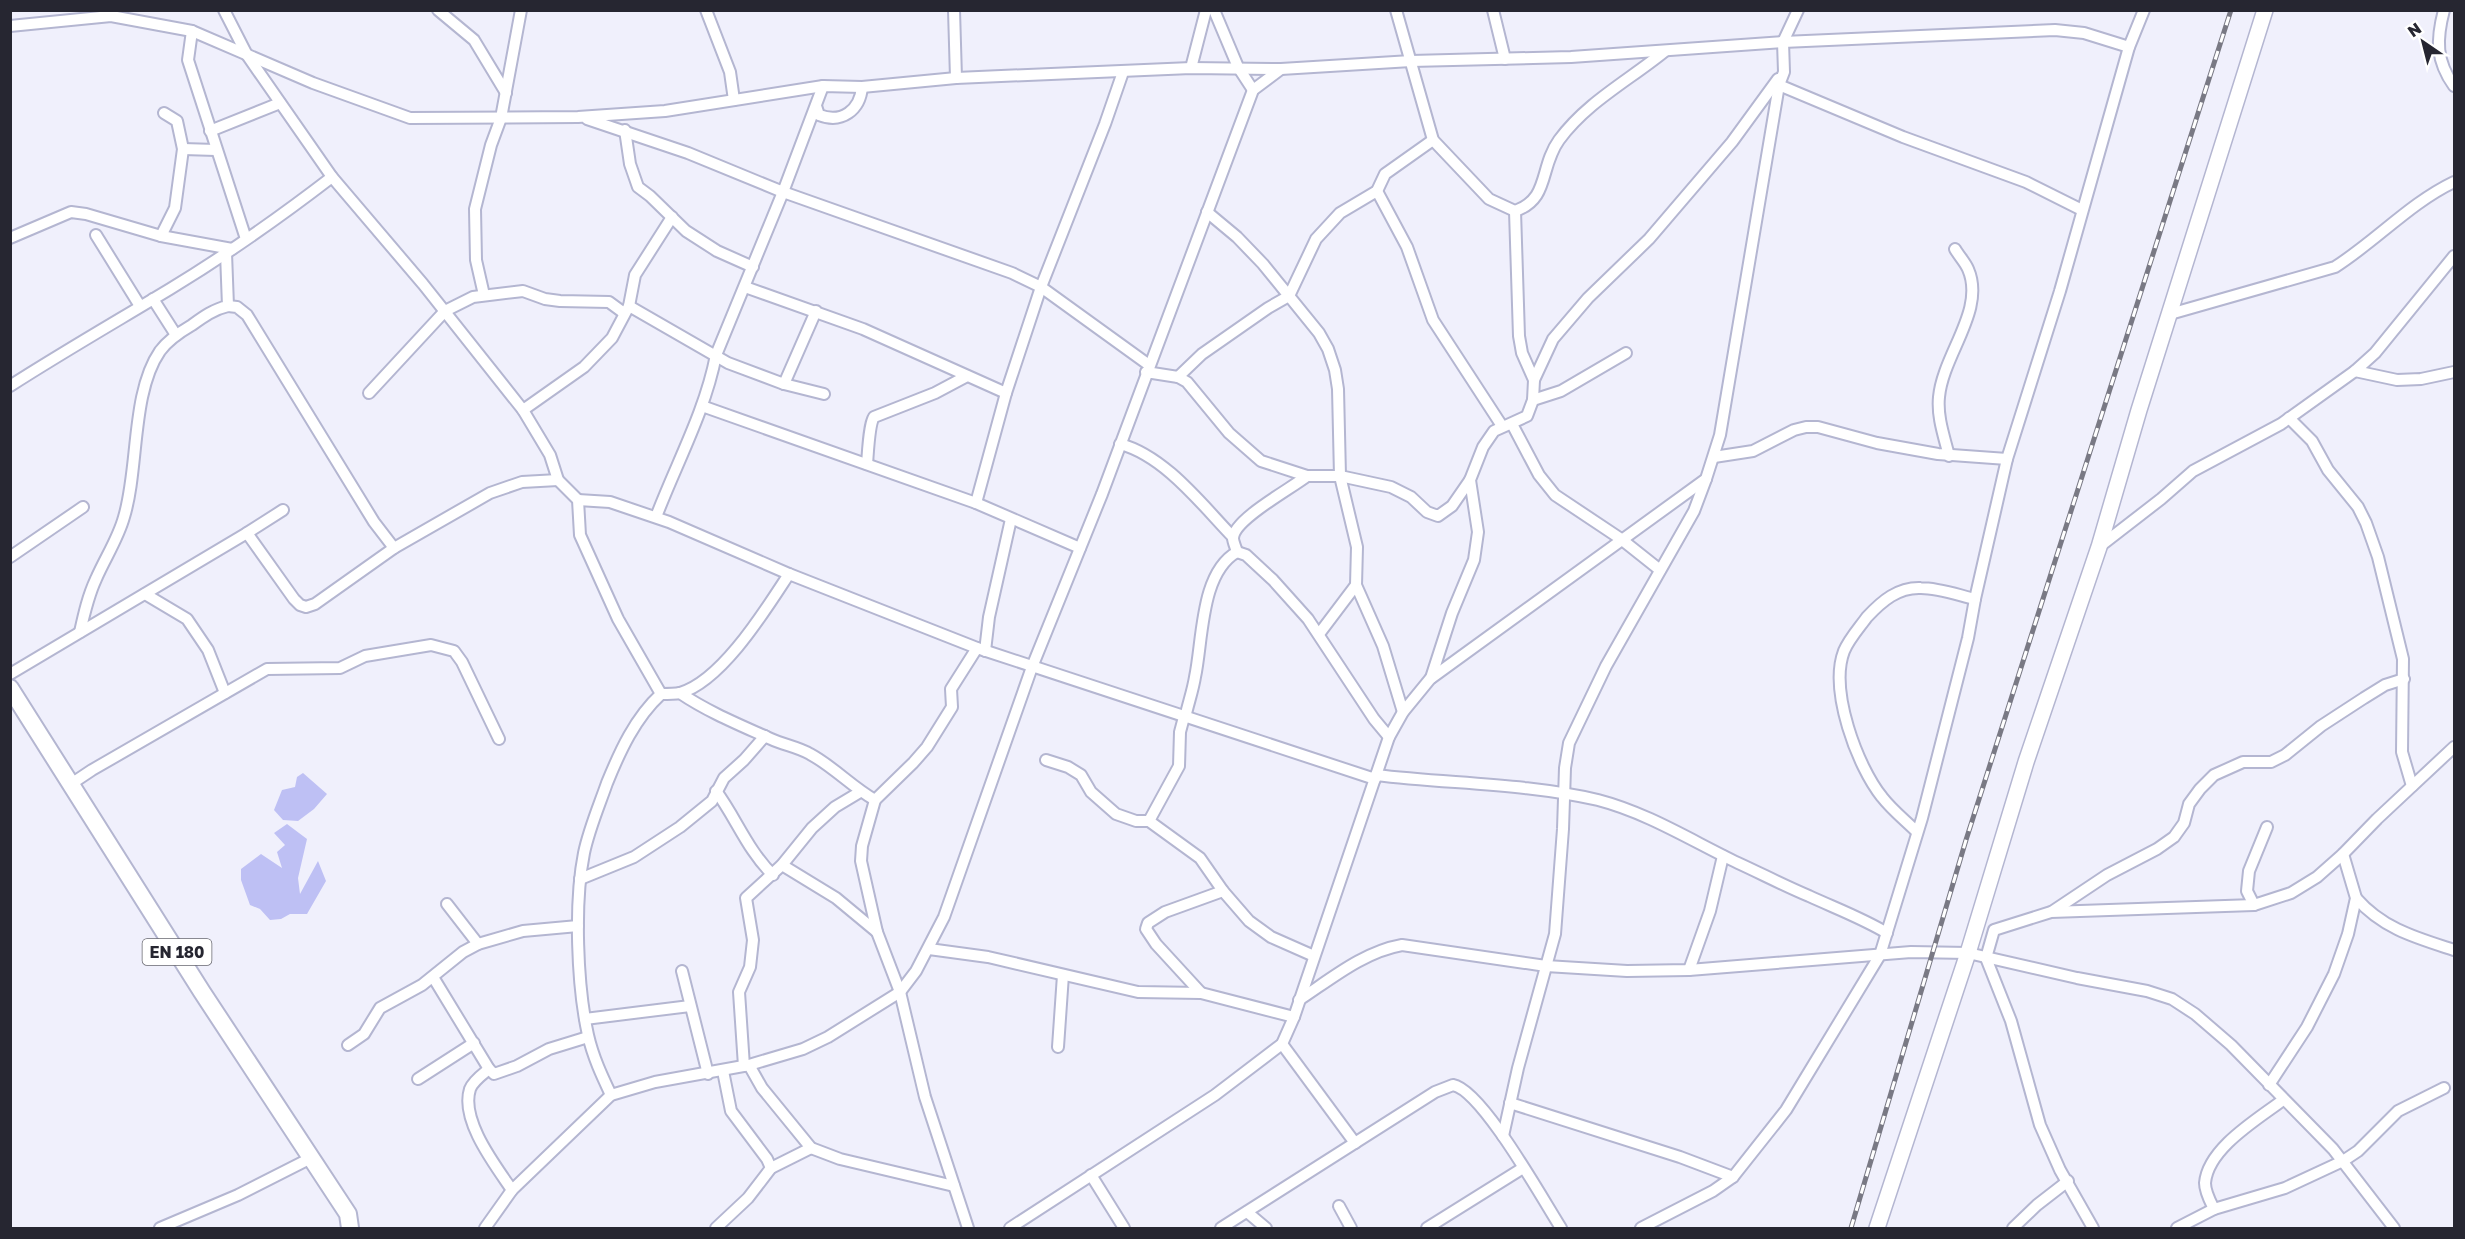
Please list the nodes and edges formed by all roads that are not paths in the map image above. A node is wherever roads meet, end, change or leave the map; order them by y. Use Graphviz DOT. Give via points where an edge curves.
graph roads {
  1 [pos="224,10"];
  2 [pos="438,10"];
  3 [pos="521,10"];
  4 [pos="706,10"];
  5 [pos="954,10"];
  6 [pos="1206,10"];
  7 [pos="1214,10"];
  8 [pos="1396,10"];
  9 [pos="1493,10"];
  10 [pos="1798,10"];
  11 [pos="2144,10"];
  12 [pos="2265,10"];
  13 [pos="2444,10"];
  14 [pos="10,26"];
  15 [pos="192,31"];
  16 [pos="1783,42"];
  17 [pos="2129,47"];
  18 [pos="1665,51"];
  19 [pos="247,54"];
  20 [pos="1505,59"];
  21 [pos="1411,62"];
  22 [pos="1238,67"];
  23 [pos="1191,68"];
  24 [pos="1281,69"];
  25 [pos="1123,72"];
  26 [pos="1784,72"];
  27 [pos="956,78"];
  28 [pos="1779,85"];
  29 [pos="823,86"];
  30 [pos="2454,86"];
  31 [pos="862,87"];
  32 [pos="1253,90"];
  33 [pos="506,93"];
  34 [pos="734,100"];
  35 [pos="280,103"];
  36 [pos="816,106"];
  37 [pos="164,113"];
  38 [pos="578,117"];
  39 [pos="501,118"];
  40 [pos="625,130"];
  41 [pos="210,131"];
  42 [pos="1433,140"];
  43 [pos="183,149"];
  44 [pos="216,150"];
  45 [pos="332,177"];
  46 [pos="2454,182"];
  47 [pos="1377,190"];
  48 [pos="783,192"];
  49 [pos="2082,210"];
  50 [pos="1515,211"];
  51 [pos="1207,212"];
  52 [pos="672,218"];
  53 [pos="96,235"];
  54 [pos="161,236"];
  55 [pos="10,238"];
  56 [pos="246,239"];
  57 [pos="1955,249"];
  58 [pos="229,251"];
  59 [pos="2454,256"];
  60 [pos="753,267"];
  61 [pos="745,287"];
  62 [pos="1041,287"];
  63 [pos="484,295"];
  64 [pos="1289,296"];
  65 [pos="153,299"];
  66 [pos="140,306"];
  67 [pos="228,306"];
  68 [pos="627,309"];
  69 [pos="445,311"];
  70 [pos="816,311"];
  71 [pos="2170,314"];
  72 [pos="176,335"];
  73 [pos="1626,353"];
  74 [pos="716,355"];
  75 [pos="1148,368"];
  76 [pos="2355,371"];
  77 [pos="2454,372"];
  78 [pos="967,376"];
  79 [pos="1178,377"];
  80 [pos="1534,380"];
  81 [pos="784,384"];
  82 [pos="10,386"];
  83 [pos="369,393"];
  84 [pos="1006,393"];
  85 [pos="824,394"];
  86 [pos="1533,400"];
  87 [pos="702,406"];
  88 [pos="523,410"];
  89 [pos="2289,418"];
  90 [pos="1507,425"];
  91 [pos="1120,444"];
  92 [pos="1949,456"];
  93 [pos="1714,457"];
  94 [pos="2007,459"];
  95 [pos="867,464"];
  96 [pos="1307,476"];
  97 [pos="1340,476"];
  98 [pos="1706,479"];
  99 [pos="558,480"];
  100 [pos="1470,480"];
  101 [pos="579,500"];
  102 [pos="976,502"];
  103 [pos="83,507"];
  104 [pos="283,510"];
  105 [pos="656,517"];
  106 [pos="1011,519"];
  107 [pos="247,533"];
  108 [pos="1233,537"];
  109 [pos="1621,539"];
  110 [pos="2099,547"];
  111 [pos="394,548"];
  112 [pos="1080,548"];
  113 [pos="1237,552"];
  114 [pos="10,557"];
  115 [pos="1660,570"];
  116 [pos="789,574"];
  117 [pos="1356,585"];
  118 [pos="145,594"];
  119 [pos="1975,599"];
  120 [pos="80,632"];
  121 [pos="1319,634"];
  122 [pos="981,650"];
  123 [pos="1032,667"];
  124 [pos="10,674"];
  125 [pos="1430,679"];
  126 [pos="2404,679"];
  127 [pos="10,688"];
  128 [pos="225,693"];
  129 [pos="680,693"];
  130 [pos="661,694"];
  131 [pos="1403,712"];
  132 [pos="1184,717"];
  133 [pos="765,736"];
  134 [pos="1389,737"];
  135 [pos="500,739"];
  136 [pos="2454,747"];
  137 [pos="1046,760"];
  138 [pos="1376,777"];
  139 [pos="71,784"];
  140 [pos="2412,786"];
  141 [pos="716,791"];
  142 [pos="860,792"];
  143 [pos="1564,793"];
  144 [pos="875,800"];
  145 [pos="1149,821"];
  146 [pos="2267,827"];
  147 [pos="1917,832"];
  148 [pos="2343,854"];
  149 [pos="1723,856"];
  150 [pos="782,865"];
  151 [pos="773,875"];
  152 [pos="580,879"];
  153 [pos="1222,891"];
  154 [pos="2356,898"];
  155 [pos="447,904"];
  156 [pos="2254,905"];
  157 [pos="2051,912"];
  158 [pos="578,926"];
  159 [pos="878,932"];
  160 [pos="1887,933"];
  161 [pos="478,944"];
  162 [pos="929,949"];
  163 [pos="2454,950"];
  164 [pos="1968,953"];
  165 [pos="1880,955"];
  166 [pos="1314,956"];
  167 [pos="1986,958"];
  168 [pos="1546,966"];
  169 [pos="1689,970"];
  170 [pos="682,971"];
  171 [pos="1063,975"];
  172 [pos="432,977"];
  173 [pos="900,992"];
  174 [pos="1201,993"];
  175 [pos="1299,1000"];
  176 [pos="690,1006"];
  177 [pos="1294,1017"];
  178 [pos="585,1019"];
  179 [pos="588,1036"];
  180 [pos="474,1043"];
  181 [pos="1282,1044"];
  182 [pos="348,1045"];
  183 [pos="1058,1047"];
  184 [pos="746,1066"];
  185 [pos="489,1069"];
  186 [pos="723,1071"];
  187 [pos="708,1074"];
  188 [pos="418,1079"];
  189 [pos="2269,1085"];
  190 [pos="2444,1088"];
  191 [pos="611,1095"];
  192 [pos="2283,1100"];
  193 [pos="1510,1103"];
  194 [pos="1503,1136"];
  195 [pos="1355,1143"];
  196 [pos="811,1148"];
  197 [pos="311,1158"];
  198 [pos="2343,1161"];
  199 [pos="771,1168"];
  200 [pos="1523,1168"];
  201 [pos="1091,1175"];
  202 [pos="1733,1177"];
  203 [pos="2068,1181"];
  204 [pos="954,1186"];
  205 [pos="512,1190"];
  206 [pos="1339,1206"];
  207 [pos="2214,1209"];
  208 [pos="1247,1212"];
  209 [pos="349,1221"];
  210 [pos="160,1228"];
  211 [pos="358,1228"];
  212 [pos="485,1228"];
  213 [pos="716,1228"];
  214 [pos="968,1228"];
  215 [pos="1010,1228"];
  216 [pos="1124,1228"];
  217 [pos="1221,1228"];
  218 [pos="1266,1228"];
  219 [pos="1351,1228"];
  220 [pos="1427,1228"];
  221 [pos="1561,1228"];
  222 [pos="1641,1228"];
  223 [pos="1877,1228"];
  224 [pos="2013,1228"];
  225 [pos="2093,1228"];
  226 [pos="2177,1228"];
  227 [pos="2394,1228"];
  1 -- 19 [label="street"];
  2 -- 33 [label="street" via="474,40"];
  3 -- 33 [label="street"];
  4 -- 34 [label="street" via="730,72"];
  5 -- 27 [label="street"];
  6 -- 23 [label="street"];
  7 -- 22 [label="street"];
  8 -- 21 [label="street"];
  9 -- 20 [label="street"];
  10 -- 16 [label="street"];
  11 -- 17 [label="street"];
  12 -- 71 [label="street"];
  13 -- 30 [label="street" via="2440,60"];
  14 -- 15 [label="street" via="111,16"];
  15 -- 19 [label="street"];
  15 -- 41 [label="street" via="188,60"];
  16 -- 17 [label="street" via="2055,30 2084,33"];
  16 -- 18 [label="street"];
  16 -- 26 [label="street"];
  17 -- 49 [label="street"];
  18 -- 20 [label="street"];
  18 -- 50 [label="street" via="1583,112 1551,154 1539,193 1532,203"];
  19 -- 35 [label="street"];
  19 -- 39 [label="street" via="410,118"];
  20 -- 21 [label="street"];
  21 -- 24 [label="street"];
  21 -- 42 [label="street"];
  22 -- 23 [label="street"];
  22 -- 24 [label="street"];
  22 -- 32 [label="street"];
  23 -- 25 [label="street"];
  24 -- 32 [label="street"];
  25 -- 27 [label="street"];
  25 -- 62 [label="street"];
  26 -- 28 [label="street"];
  26 -- 80 [label="street" via="1732,142 1649,239 1588,298 1553,339"];
  27 -- 31 [label="street"];
  28 -- 49 [label="street" via="1902,137 2026,182"];
  28 -- 93 [label="street"];
  29 -- 31 [label="street"];
  29 -- 34 [label="street"];
  29 -- 36 [label="street"];
  31 -- 36 [label="street" via="855,110 840,118 819,115"];
  32 -- 51 [label="street"];
  33 -- 39 [label="street"];
  34 -- 38 [label="street" via="664,111"];
  35 -- 41 [label="street"];
  35 -- 45 [label="street"];
  36 -- 48 [label="street"];
  37 -- 43 [label="street" via="177,122"];
  38 -- 39 [label="street"];
  38 -- 40 [label="street"];
  39 -- 63 [label="street" via="475,209 476,260"];
  40 -- 48 [label="street"];
  40 -- 52 [label="street" via="638,187"];
  41 -- 44 [label="street"];
  42 -- 47 [label="street" via="1384,174"];
  42 -- 50 [label="street" via="1489,199"];
  43 -- 44 [label="street"];
  43 -- 54 [label="street" via="175,208"];
  44 -- 56 [label="street"];
  45 -- 56 [label="street"];
  45 -- 69 [label="street"];
  46 -- 71 [label="street" via="2398,218 2357,254 2335,267"];
  47 -- 64 [label="street" via="1340,213 1316,239"];
  47 -- 90 [label="street" via="1407,247 1433,320"];
  48 -- 60 [label="street"];
  48 -- 62 [label="street" via="1012,273"];
  49 -- 94 [label="street"];
  50 -- 80 [label="street" via="1519,336"];
  51 -- 64 [label="street" via="1247,247"];
  51 -- 75 [label="street"];
  52 -- 60 [label="street" via="717,251"];
  52 -- 68 [label="street" via="635,275"];
  53 -- 66 [label="street"];
  54 -- 55 [label="street" via="71,212"];
  54 -- 58 [label="street"];
  56 -- 58 [label="street"];
  57 -- 92 [label="street" via="1968,270 1971,308 1939,395"];
  58 -- 65 [label="street"];
  58 -- 67 [label="street"];
  59 -- 76 [label="street"];
  60 -- 61 [label="street"];
  61 -- 70 [label="street"];
  61 -- 74 [label="street"];
  62 -- 75 [label="street"];
  62 -- 84 [label="street"];
  63 -- 68 [label="street" via="523,291 545,299 609,302"];
  63 -- 69 [label="street"];
  64 -- 79 [label="street" via="1203,354"];
  64 -- 97 [label="street" via="1318,333 1335,369 1341,428"];
  65 -- 66 [label="street"];
  65 -- 72 [label="street"];
  66 -- 82 [label="street"];
  67 -- 72 [label="street" via="211,312"];
  67 -- 111 [label="street" via="247,315 374,522"];
  68 -- 74 [label="street"];
  68 -- 88 [label="street" via="601,351"];
  69 -- 83 [label="street"];
  69 -- 88 [label="street"];
  70 -- 78 [label="street"];
  70 -- 81 [label="street"];
  71 -- 110 [label="street"];
  72 -- 120 [label="street" via="160,350 151,369 142,402 125,515 119,535 96,577"];
  73 -- 86 [label="street" via="1561,391"];
  74 -- 81 [label="street"];
  74 -- 87 [label="street"];
  75 -- 79 [label="street"];
  75 -- 91 [label="street"];
  76 -- 77 [label="street" via="2397,380"];
  76 -- 89 [label="street"];
  78 -- 84 [label="street"];
  78 -- 95 [label="street" via="874,417"];
  79 -- 96 [label="street" via="1196,392 1229,433 1261,461"];
  80 -- 86 [label="street"];
  81 -- 85 [label="street"];
  84 -- 102 [label="street"];
  86 -- 90 [label="street" via="1527,416"];
  87 -- 95 [label="street"];
  87 -- 105 [label="street"];
  88 -- 99 [label="street" via="550,455"];
  89 -- 110 [label="street" via="2193,471"];
  89 -- 126 [label="street" via="2312,441 2366,523 2384,577"];
  90 -- 100 [label="street" via="1494,431 1483,447"];
  90 -- 109 [label="street" via="1554,495"];
  91 -- 108 [label="street" via="1153,458"];
  91 -- 112 [label="street"];
  92 -- 93 [label="street" via="1806,427 1753,452"];
  92 -- 94 [label="street"];
  93 -- 98 [label="street"];
  94 -- 119 [label="street"];
  95 -- 102 [label="street"];
  96 -- 97 [label="street"];
  96 -- 108 [label="street" via="1249,516"];
  97 -- 100 [label="street" via="1391,487 1438,516 1452,506"];
  97 -- 117 [label="street" via="1357,547"];
  98 -- 109 [label="street"];
  98 -- 115 [label="street" via="1694,511"];
  99 -- 101 [label="street"];
  99 -- 111 [label="street" via="522,482 490,493"];
  100 -- 125 [label="street" via="1478,532 1474,561"];
  101 -- 105 [label="street" via="610,502"];
  101 -- 130 [label="street" via="580,535 618,619"];
  102 -- 106 [label="street"];
  103 -- 114 [label="street"];
  104 -- 107 [label="street"];
  105 -- 116 [label="street"];
  106 -- 112 [label="street"];
  106 -- 122 [label="street"];
  107 -- 111 [label="street" via="294,599 306,607 326,598"];
  107 -- 118 [label="street"];
  108 -- 113 [label="street"];
  109 -- 115 [label="street"];
  109 -- 125 [label="street"];
  110 -- 164 [label="street" via="2026,762"];
  112 -- 123 [label="street"];
  113 -- 121 [label="street" via="1246,555 1273,580"];
  113 -- 132 [label="street" via="1216,574 1211,586 1196,676"];
  115 -- 143 [label="street" via="1606,666 1569,743"];
  116 -- 122 [label="street"];
  116 -- 129 [label="street" via="721,666"];
  117 -- 121 [label="street"];
  117 -- 131 [label="street" via="1383,646"];
  118 -- 120 [label="street"];
  118 -- 128 [label="street" via="187,619 208,650"];
  119 -- 147 [label="street"];
  119 -- 147 [label="street" via="1921,588 1902,591 1888,597 1873,611 1844,652 1840,675 1854,745 1866,774 1883,798"];
  120 -- 124 [label="street"];
  121 -- 134 [label="street"];
  122 -- 123 [label="street"];
  122 -- 144 [label="street" via="951,689 952,707 927,747"];
  123 -- 132 [label="street"];
  123 -- 162 [label="street" via="981,816"];
  125 -- 131 [label="street"];
  126 -- 140 [label="street" via="2402,752"];
  126 -- 157 [label="street" via="2364,698 2285,755 2271,762 2243,762 2214,776 2189,804 2184,823 2174,837 2107,874"];
  127 -- 139 [label="main road, EN 180"];
  128 -- 135 [label="street" via="267,669 340,668 365,656 431,645 453,651 462,663"];
  128 -- 139 [label="street"];
  129 -- 130 [label="street"];
  129 -- 133 [label="street" via="695,704"];
  130 -- 152 [label="street" via="639,720 616,760 587,841"];
  131 -- 134 [label="street"];
  132 -- 138 [label="street"];
  132 -- 145 [label="street" via="1179,766"];
  133 -- 141 [label="street"];
  133 -- 142 [label="street" via="813,755"];
  134 -- 138 [label="street"];
  136 -- 140 [label="street"];
  137 -- 145 [label="street" via="1081,775 1091,792 1123,818"];
  138 -- 143 [label="street" via="1489,783"];
  138 -- 166 [label="street"];
  139 -- 197 [label="main road, EN 180"];
  140 -- 148 [label="street"];
  141 -- 151 [label="street"];
  141 -- 152 [label="street" via="706,807 654,846"];
  142 -- 144 [label="street"];
  142 -- 150 [label="street" via="812,828"];
  143 -- 149 [label="street" via="1654,819"];
  143 -- 168 [label="street" via="1558,907"];
  144 -- 159 [label="street" via="861,861"];
  145 -- 153 [label="street" via="1200,858"];
  146 -- 156 [label="street" via="2249,871 2247,891"];
  147 -- 160 [label="street"];
  148 -- 154 [label="street"];
  148 -- 156 [label="street" via="2304,886"];
  149 -- 160 [label="street"];
  149 -- 169 [label="street" via="1710,911"];
  150 -- 151 [label="street"];
  150 -- 159 [label="street" via="836,898"];
  151 -- 184 [label="street" via="746,898 753,940 750,967 739,993"];
  152 -- 158 [label="street"];
  153 -- 166 [label="street" via="1271,937"];
  153 -- 174 [label="street" via="1165,912 1148,923 1146,929"];
  154 -- 163 [label="street" via="2395,929"];
  154 -- 189 [label="street" via="2334,974 2307,1028"];
  155 -- 161 [label="street"];
  156 -- 157 [label="street"];
  157 -- 167 [label="street" via="1994,930"];
  158 -- 161 [label="street" via="523,931"];
  158 -- 178 [label="street"];
  159 -- 173 [label="street"];
  160 -- 165 [label="street"];
  161 -- 172 [label="street"];
  162 -- 171 [label="street" via="988,957"];
  162 -- 173 [label="street"];
  164 -- 165 [label="street"];
  164 -- 167 [label="street"];
  164 -- 223 [label="street"];
  165 -- 169 [label="street"];
  165 -- 202 [label="street" via="1786,1110"];
  166 -- 175 [label="street"];
  167 -- 189 [label="street" via="2172,999 2231,1045"];
  167 -- 203 [label="street" via="2011,1021 2040,1125"];
  168 -- 169 [label="street"];
  168 -- 175 [label="street" via="1402,945 1382,948 1365,957"];
  168 -- 193 [label="street"];
  170 -- 176 [label="street"];
  171 -- 174 [label="street" via="1138,992"];
  171 -- 183 [label="street"];
  172 -- 180 [label="street"];
  172 -- 182 [label="street" via="380,1008 364,1034"];
  173 -- 184 [label="street" via="819,1041"];
  173 -- 204 [label="street" via="925,1097"];
  174 -- 177 [label="street"];
  175 -- 177 [label="street"];
  176 -- 178 [label="street"];
  176 -- 187 [label="street"];
  177 -- 181 [label="street"];
  178 -- 179 [label="street"];
  179 -- 185 [label="street" via="549,1049 497,1074"];
  179 -- 191 [label="street"];
  180 -- 185 [label="street"];
  180 -- 188 [label="street"];
  181 -- 195 [label="street"];
  181 -- 201 [label="street" via="1215,1095"];
  184 -- 186 [label="street"];
  184 -- 196 [label="street"];
  185 -- 205 [label="street" via="473,1083 468,1104 489,1156"];
  186 -- 187 [label="street"];
  186 -- 199 [label="street" via="731,1111"];
  187 -- 191 [label="street" via="655,1082"];
  189 -- 192 [label="street"];
  190 -- 198 [label="street" via="2398,1111"];
  191 -- 205 [label="street"];
  192 -- 198 [label="street"];
  192 -- 207 [label="street" via="2236,1137 2212,1163 2205,1183"];
  193 -- 194 [label="street"];
  193 -- 202 [label="street"];
  194 -- 195 [label="street" via="1465,1089 1453,1085 1435,1092"];
  194 -- 200 [label="street"];
  195 -- 208 [label="street"];
  196 -- 199 [label="street"];
  196 -- 204 [label="street" via="840,1159"];
  197 -- 209 [label="main road, EN 180"];
  197 -- 210 [label="street"];
  198 -- 207 [label="street" via="2285,1188"];
  198 -- 227 [label="street"];
  199 -- 213 [label="street" via="742,1205"];
  200 -- 220 [label="street"];
  200 -- 221 [label="street"];
  201 -- 215 [label="street"];
  201 -- 216 [label="street"];
  202 -- 222 [label="street"];
  203 -- 224 [label="street"];
  203 -- 225 [label="street"];
  204 -- 214 [label="street"];
  205 -- 212 [label="street"];
  206 -- 219 [label="street"];
  207 -- 226 [label="street"];
  208 -- 217 [label="street"];
  208 -- 218 [label="street"];
  209 -- 211 [label="street, EN 180"];
}
